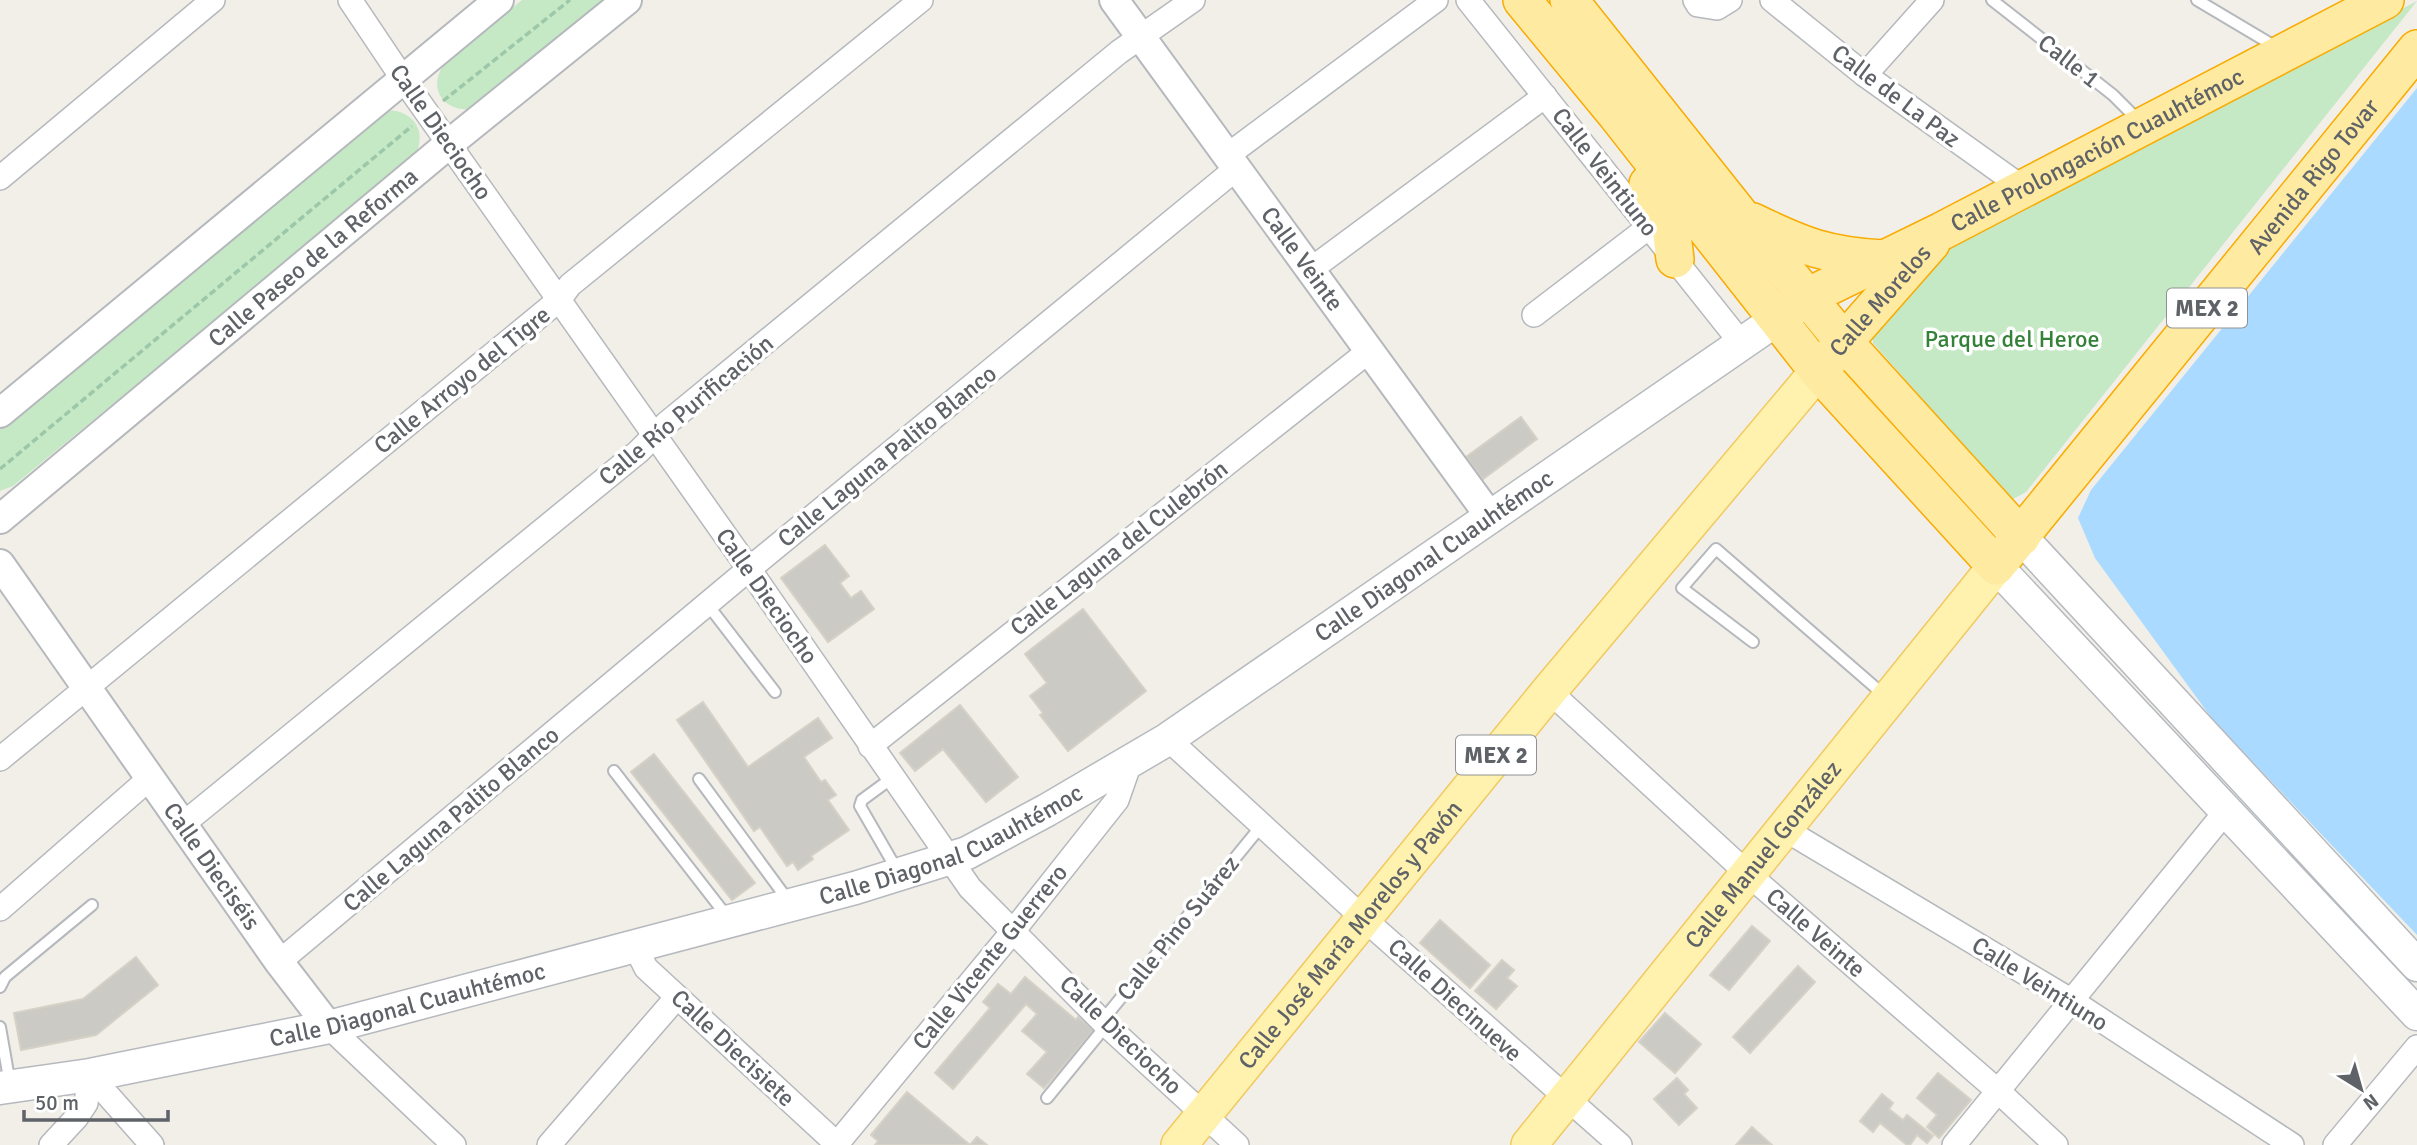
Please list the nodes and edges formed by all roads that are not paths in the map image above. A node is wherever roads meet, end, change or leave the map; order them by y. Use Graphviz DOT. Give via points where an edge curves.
graph roads {
  1 [pos="214,0"];
  2 [pos="350,0"];
  3 [pos="499,0"];
  4 [pos="627,0"];
  5 [pos="921,0"];
  6 [pos="1114,0"];
  7 [pos="1193,0"];
  8 [pos="1436,0"];
  9 [pos="1468,0"];
  10 [pos="1522,0"];
  11 [pos="1569,0"];
  12 [pos="1730,0"];
  13 [pos="1772,0"];
  14 [pos="1931,0"];
  15 [pos="1992,0"];
  16 [pos="2197,0"];
  17 [pos="2372,2"];
  18 [pos="1701,4"];
  19 [pos="1141,37"];
  20 [pos="2417,49"];
  21 [pos="2285,52"];
  22 [pos="1865,75"];
  23 [pos="403,79"];
  24 [pos="1545,96"];
  25 [pos="1616,114"];
  26 [pos="2143,126"];
  27 [pos="450,143"];
  28 [pos="1233,162"];
  29 [pos="0,178"];
  30 [pos="2023,188"];
  31 [pos="1740,215"];
  32 [pos="1649,227"];
  33 [pos="1942,231"];
  34 [pos="1885,259"];
  35 [pos="1675,260"];
  36 [pos="1310,270"];
  37 [pos="1807,297"];
  38 [pos="559,300"];
  39 [pos="1534,315"];
  40 [pos="1776,320"];
  41 [pos="1844,342"];
  42 [pos="1742,344"];
  43 [pos="1368,351"];
  44 [pos="1818,371"];
  45 [pos="0,413"];
  46 [pos="654,436"];
  47 [pos="1491,518"];
  48 [pos="0,519"];
  49 [pos="2021,537"];
  50 [pos="0,564"];
  51 [pos="1996,566"];
  52 [pos="750,569"];
  53 [pos="708,605"];
  54 [pos="1754,642"];
  55 [pos="86,686"];
  56 [pos="1549,691"];
  57 [pos="775,692"];
  58 [pos="1889,699"];
  59 [pos="1168,739"];
  60 [pos="870,746"];
  61 [pos="0,758"];
  62 [pos="1131,760"];
  63 [pos="614,771"];
  64 [pos="150,778"];
  65 [pos="892,778"];
  66 [pos="699,779"];
  67 [pos="2227,811"];
  68 [pos="183,824"];
  69 [pos="1262,825"];
  70 [pos="1784,829"];
  71 [pos="949,860"];
  72 [pos="1748,874"];
  73 [pos="900,876"];
  74 [pos="92,905"];
  75 [pos="791,905"];
  76 [pos="0,909"];
  77 [pos="1363,918"];
  78 [pos="731,921"];
  79 [pos="1014,930"];
  80 [pos="635,946"];
  81 [pos="279,961"];
  82 [pos="2417,965"];
  83 [pos="0,987"];
  84 [pos="677,997"];
  85 [pos="2072,1001"];
  86 [pos="2417,1014"];
  87 [pos="1102,1021"];
  88 [pos="0,1027"];
  89 [pos="329,1027"];
  90 [pos="2417,1047"];
  91 [pos="90,1075"];
  92 [pos="5,1088"];
  93 [pos="1998,1091"];
  94 [pos="1047,1098"];
  95 [pos="1567,1099"];
  96 [pos="1204,1114"];
  97 [pos="51,1145"];
  98 [pos="152,1145"];
  99 [pos="454,1145"];
  100 [pos="549,1145"];
  101 [pos="837,1145"];
  102 [pos="1180,1145"];
  103 [pos="1237,1145"];
  104 [pos="1529,1145"];
  105 [pos="1620,1145"];
  106 [pos="1954,1145"];
  107 [pos="2056,1145"];
  108 [pos="2292,1145"];
  109 [pos="2335,1145"];
  1 -- 29 [label="street"];
  2 -- 23 [label="street, Calle Dieciocho"];
  3 -- 23 [label="street"];
  4 -- 27 [label="street, Calle Paseo de la Reforma"];
  5 -- 38 [label="street, Calle Arroyo del Tigre" via="570,285"];
  6 -- 19 [label="street, Calle Veinte"];
  7 -- 19 [label="street, Calle Río Purificación"];
  8 -- 28 [label="street, Calle Laguna Palito Blanco"];
  9 -- 24 [label="street, Calle Veintiuno"];
  10 -- 25 [label="highway"];
  11 -- 31 [label="highway"];
  12 -- 18 [label="street" via="1717,8"];
  13 -- 22 [label="street, Calle de La Paz"];
  14 -- 22 [label="street"];
  15 -- 26 [label="lane, Calle 1" via="2113,95"];
  16 -- 21 [label="lane"];
  17 -- 21 [label="highway, Calle Prolongación Cuauhtémoc / MEX 2"];
  19 -- 28 [label="street, Calle Veinte"];
  19 -- 46 [label="street, Calle Río Purificación"];
  20 -- 49 [label="highway, Avenida Rigo Tovar / MEX 2"];
  21 -- 26 [label="highway, Calle Prolongación Cuauhtémoc / MEX 2"];
  22 -- 30 [label="street, Calle de La Paz"];
  23 -- 27 [label="street, Calle Dieciocho"];
  23 -- 45 [label="street"];
  24 -- 32 [label="street, Calle Veintiuno"];
  24 -- 36 [label="street"];
  25 -- 35 [label="highway" via="1626,149 1670,219"];
  25 -- 40 [label="highway"];
  26 -- 30 [label="highway, Calle Prolongación Cuauhtémoc / MEX 2"];
  27 -- 38 [label="street, Calle Dieciocho"];
  27 -- 48 [label="street, Calle Paseo de la Reforma"];
  28 -- 36 [label="street, Calle Veinte"];
  28 -- 52 [label="street, Calle Laguna Palito Blanco"];
  30 -- 33 [label="highway, Calle Prolongación Cuauhtémoc / MEX 2"];
  31 -- 34 [label="highway" via="1826,253"];
  31 -- 37 [label="highway"];
  32 -- 35 [label="street, Calle Veintiuno"];
  32 -- 39 [label="street"];
  33 -- 34 [label="highway, Calle Prolongación Cuauhtémoc"];
  33 -- 41 [label="highway, Calle Morelos / MEX 2"];
  34 -- 37 [label="highway, Calle Prolongación Cuauhtémoc"];
  35 -- 42 [label="street, Calle Veintiuno"];
  36 -- 43 [label="street, Calle Veinte"];
  37 -- 40 [label="highway, Calle Prolongación Cuauhtémoc"];
  37 -- 41 [label="highway"];
  38 -- 46 [label="street, Calle Dieciocho"];
  38 -- 55 [label="street, Calle Arroyo del Tigre"];
  40 -- 42 [label="main road, Calle Diagonal Cuauhtémoc"];
  40 -- 44 [label="highway"];
  41 -- 44 [label="highway, Calle Morelos / MEX 2"];
  41 -- 49 [label="highway"];
  42 -- 47 [label="main road, Calle Diagonal Cuauhtémoc"];
  43 -- 47 [label="street, Calle Veinte"];
  43 -- 60 [label="street, Calle Laguna del Culebrón"];
  44 -- 51 [label="highway"];
  44 -- 56 [label="main road, Calle José María Morelos y Pavón / MEX 2"];
  46 -- 52 [label="street, Calle Dieciocho"];
  46 -- 68 [label="street, Calle Río Purificación"];
  47 -- 59 [label="main road, Calle Diagonal Cuauhtémoc"];
  49 -- 51 [label="highway, Avenida Rigo Tovar / MEX 2"];
  49 -- 82 [label="main road"];
  50 -- 55 [label="street, Calle Dieciséis"];
  51 -- 58 [label="main road, Calle Manuel González / MEX 2"];
  51 -- 67 [label="main road"];
  52 -- 53 [label="street, Calle Laguna Palito Blanco"];
  52 -- 60 [label="street, Calle Dieciocho"];
  53 -- 57 [label="lane"];
  53 -- 81 [label="street, Calle Laguna Palito Blanco"];
  54 -- 58 [label="lane" via="1682,588 1716,549"];
  55 -- 61 [label="street, Calle Arroyo del Tigre"];
  55 -- 64 [label="street, Calle Dieciséis"];
  56 -- 72 [label="street, Calle Veinte"];
  56 -- 77 [label="main road, Calle José María Morelos y Pavón / MEX 2"];
  58 -- 70 [label="main road, Calle Manuel González / MEX 2"];
  59 -- 62 [label="main road, Calle Diagonal Cuauhtémoc"];
  59 -- 69 [label="street, Calle Diecinueve"];
  60 -- 65 [label="street, Calle Dieciocho"];
  62 -- 71 [label="main road, Calle Diagonal Cuauhtémoc" via="1017,827"];
  62 -- 79 [label="street, Calle Vicente Guerrero" via="1117,800"];
  63 -- 78 [label="lane"];
  64 -- 68 [label="street, Calle Dieciséis"];
  64 -- 76 [label="street"];
  65 -- 71 [label="street, Calle Dieciocho"];
  65 -- 73 [label="lane" via="860,806"];
  66 -- 75 [label="lane"];
  67 -- 85 [label="street"];
  67 -- 86 [label="main road"];
  68 -- 81 [label="street, Calle Dieciséis"];
  69 -- 77 [label="street, Calle Diecinueve"];
  69 -- 87 [label="lane, Calle Pino Suárez"];
  70 -- 72 [label="main road, Calle Manuel González / MEX 2"];
  70 -- 85 [label="street, Calle Veintiuno"];
  71 -- 73 [label="main road, Calle Diagonal Cuauhtémoc"];
  71 -- 79 [label="street, Calle Dieciocho" via="970,888"];
  72 -- 93 [label="street, Calle Veinte"];
  72 -- 95 [label="main road, Calle Manuel González / MEX 2"];
  73 -- 75 [label="main road, Calle Diagonal Cuauhtémoc"];
  74 -- 83 [label="lane" via="5,977"];
  75 -- 78 [label="main road, Calle Diagonal Cuauhtémoc"];
  77 -- 95 [label="street, Calle Diecinueve"];
  77 -- 96 [label="main road, Calle José María Morelos y Pavón / MEX 2"];
  78 -- 80 [label="main road, Calle Diagonal Cuauhtémoc"];
  79 -- 87 [label="street, Calle Dieciocho"];
  79 -- 101 [label="street, Calle Vicente Guerrero"];
  80 -- 84 [label="street, Calle Diecisiete" via="646,968"];
  80 -- 89 [label="main road, Calle Diagonal Cuauhtémoc"];
  81 -- 89 [label="street, Calle Dieciséis"];
  84 -- 100 [label="street"];
  84 -- 101 [label="street, Calle Diecisiete"];
  85 -- 93 [label="street"];
  85 -- 108 [label="street, Calle Veintiuno"];
  87 -- 94 [label="lane, Calle Pino Suárez" via="1100,1033"];
  87 -- 96 [label="street, Calle Dieciocho"];
  88 -- 92 [label="lane"];
  89 -- 91 [label="main road, Calle Diagonal Cuauhtémoc"];
  89 -- 99 [label="street, Calle Dieciséis"];
  90 -- 109 [label="street"];
  91 -- 92 [label="main road, Calle Diagonal Cuauhtémoc"];
  91 -- 97 [label="street" via="86,1103"];
  91 -- 98 [label="street"];
  93 -- 106 [label="street"];
  93 -- 107 [label="street, Calle Veinte"];
  95 -- 104 [label="main road, Calle Manuel González / MEX 2"];
  95 -- 105 [label="street, Calle Diecinueve"];
  96 -- 102 [label="main road, Calle José María Morelos y Pavón / MEX 2"];
  96 -- 103 [label="street, Calle Dieciocho"];
}
